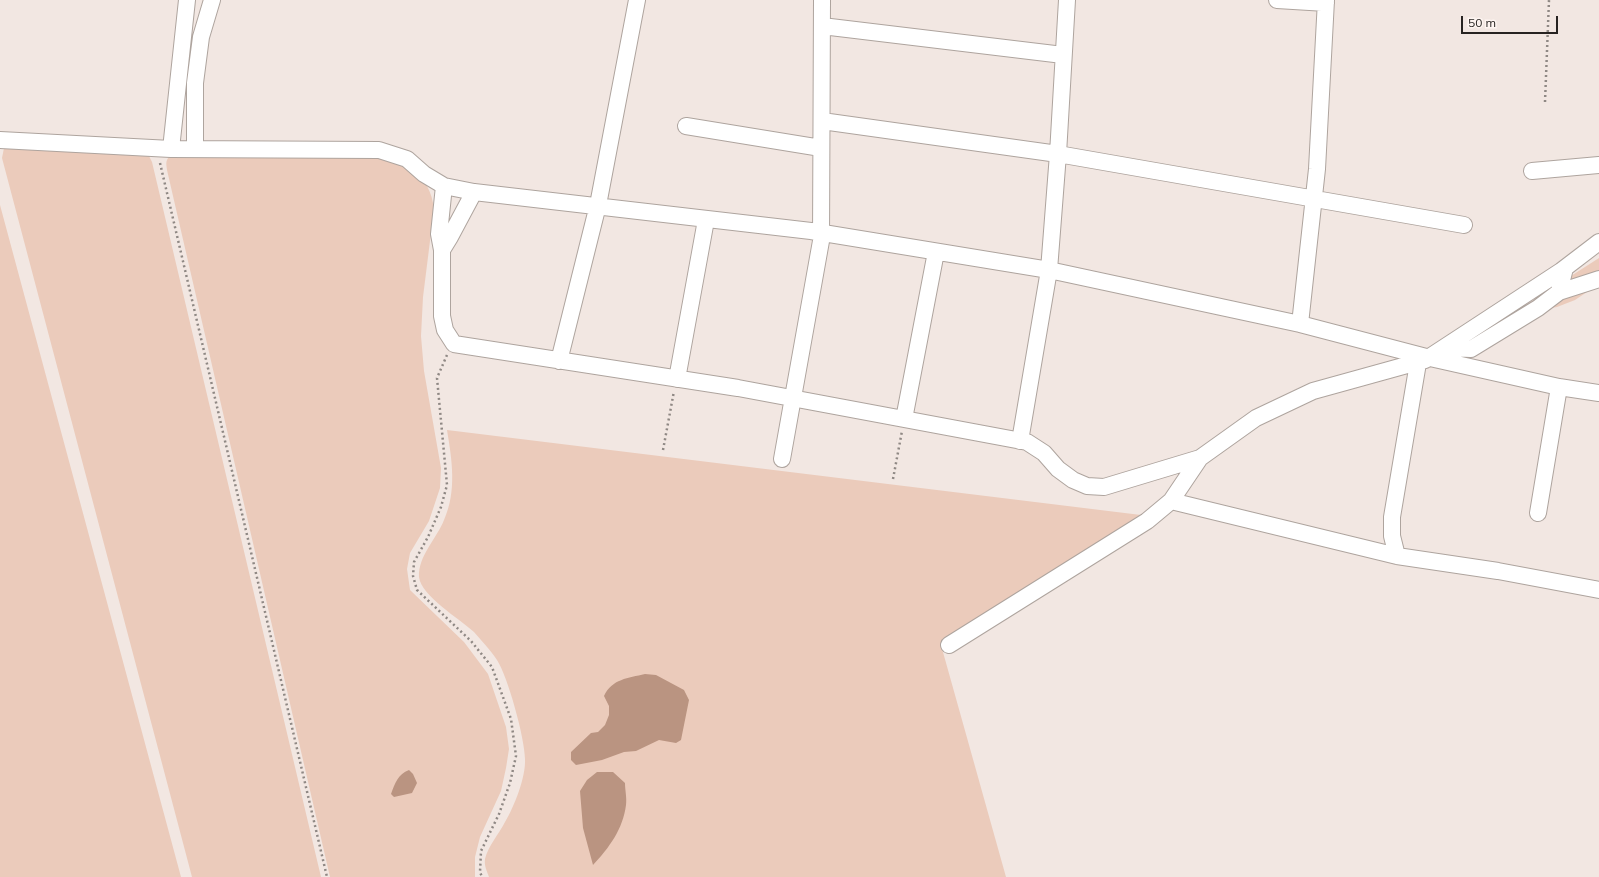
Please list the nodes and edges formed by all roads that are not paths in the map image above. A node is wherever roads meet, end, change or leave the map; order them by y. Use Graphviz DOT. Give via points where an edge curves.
graph roads {
  1 [pos="187,0"];
  2 [pos="212,0"];
  3 [pos="637,0"];
  4 [pos="822,0"];
  5 [pos="1067,0"];
  6 [pos="1277,0"];
  7 [pos="1326,2"];
  8 [pos="822,26"];
  9 [pos="1063,55"];
  10 [pos="822,121"];
  11 [pos="686,126"];
  12 [pos="0,140"];
  13 [pos="821,148"];
  14 [pos="164,149"];
  15 [pos="195,149"];
  16 [pos="1058,154"];
  17 [pos="1599,165"];
  18 [pos="1532,171"];
  19 [pos="444,186"];
  20 [pos="474,192"];
  21 [pos="1314,199"];
  22 [pos="598,206"];
  23 [pos="706,220"];
  24 [pos="1464,225"];
  25 [pos="821,233"];
  26 [pos="1599,242"];
  27 [pos="442,250"];
  28 [pos="936,252"];
  29 [pos="1565,268"];
  30 [pos="1049,270"];
  31 [pos="1599,279"];
  32 [pos="1559,292"];
  33 [pos="1300,324"];
  34 [pos="1446,348"];
  35 [pos="1424,360"];
  36 [pos="559,361"];
  37 [pos="677,379"];
  38 [pos="1559,387"];
  39 [pos="1599,394"];
  40 [pos="792,398"];
  41 [pos="904,419"];
  42 [pos="1020,441"];
  43 [pos="1200,458"];
  44 [pos="782,459"];
  45 [pos="1171,501"];
  46 [pos="1538,513"];
  47 [pos="1397,556"];
  48 [pos="1599,590"];
  49 [pos="949,645"];
  1 -- 14 [label="street"];
  2 -- 15 [label="street" via="201,38 195,83"];
  3 -- 22 [label="street"];
  4 -- 8 [label="street"];
  5 -- 9 [label="street"];
  6 -- 7 [label="street"];
  7 -- 21 [label="street"];
  8 -- 9 [label="street"];
  8 -- 10 [label="street"];
  9 -- 16 [label="street"];
  10 -- 13 [label="street"];
  10 -- 16 [label="street"];
  11 -- 13 [label="street"];
  12 -- 14 [label="street"];
  13 -- 25 [label="street"];
  14 -- 15 [label="street"];
  15 -- 19 [label="street" via="379,150 407,159 424,174"];
  16 -- 21 [label="street"];
  16 -- 30 [label="street"];
  17 -- 18 [label="street"];
  19 -- 20 [label="street"];
  19 -- 27 [label="street" via="439,218"];
  20 -- 22 [label="street"];
  20 -- 27 [label="street"];
  21 -- 24 [label="street"];
  21 -- 33 [label="street"];
  22 -- 23 [label="street"];
  22 -- 36 [label="street"];
  23 -- 25 [label="street"];
  23 -- 37 [label="street"];
  25 -- 28 [label="street"];
  25 -- 40 [label="street"];
  26 -- 29 [label="street"];
  27 -- 36 [label="street" via="442,316 454,344"];
  28 -- 30 [label="street"];
  28 -- 41 [label="street"];
  29 -- 32 [label="street"];
  29 -- 34 [label="street"];
  30 -- 33 [label="street"];
  30 -- 42 [label="street"];
  31 -- 32 [label="street"];
  32 -- 34 [label="street" via="1509,327 1474,347 1466,350"];
  33 -- 35 [label="street"];
  34 -- 35 [label="street"];
  35 -- 38 [label="street"];
  35 -- 43 [label="street" via="1313,391 1256,418"];
  35 -- 47 [label="street" via="1392,517 1392,536"];
  36 -- 37 [label="street"];
  37 -- 40 [label="street"];
  38 -- 39 [label="street"];
  38 -- 46 [label="street"];
  40 -- 41 [label="street"];
  40 -- 44 [label="street"];
  41 -- 42 [label="street"];
  42 -- 43 [label="street" via="1027,442 1044,453 1058,470 1087,486 1104,487"];
  43 -- 45 [label="street"];
  45 -- 47 [label="street"];
  45 -- 49 [label="street" via="1147,520"];
  47 -- 48 [label="street" via="1498,570"];
}
